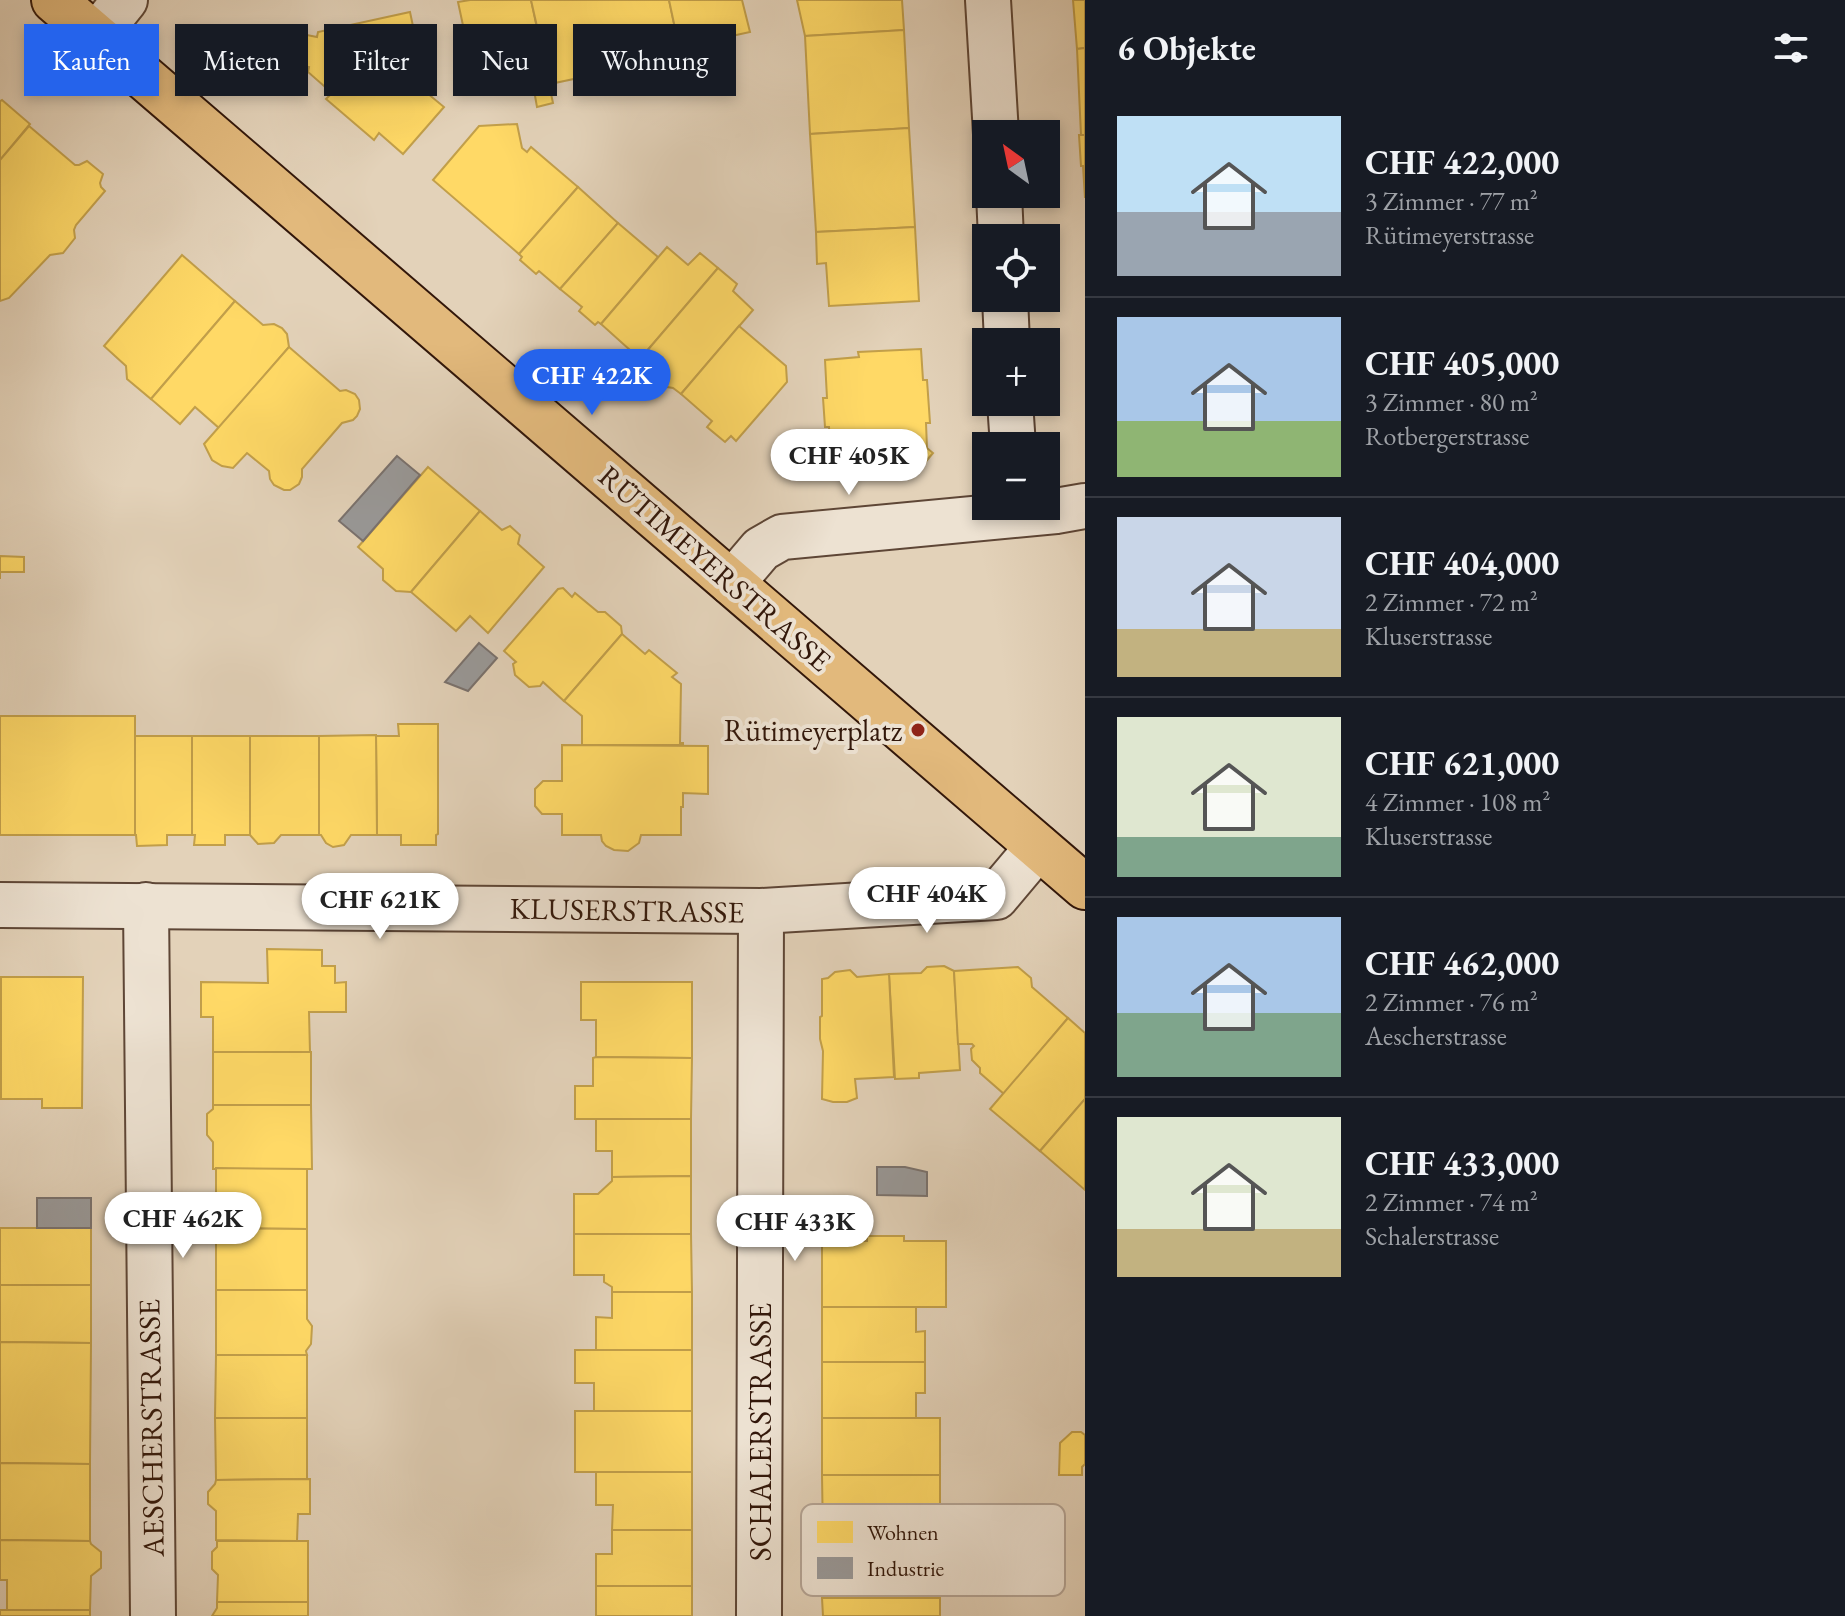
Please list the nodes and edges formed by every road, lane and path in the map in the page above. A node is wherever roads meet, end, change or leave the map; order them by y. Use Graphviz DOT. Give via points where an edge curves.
graph roads {
  1 [pos="54,0"];
  2 [pos="125,0"];
  3 [pos="988,0"];
  4 [pos="82,24"];
  5 [pos="106,24"];
  6 [pos="159,90"];
  7 [pos="995,120"];
  8 [pos="1085,506"];
  9 [pos="1060,510"];
  10 [pos="972,515"];
  11 [pos="732,583"];
  12 [pos="1038,847"];
  13 [pos="1085,887"];
  14 [pos="0,905"];
  15 [pos="146,905"];
  16 [pos="761,911"];
  17 [pos="153,1616"];
  18 [pos="759,1616"];
  1 -- 4 [label="main road, RÜTIMEYERSTRASSE"];
  2 -- 5 [label="street"];
  3 -- 7 [label="street"];
  6 -- 11 [label="main road, RÜTIMEYERSTRASSE"];
  8 -- 9 [label="street"];
  10 -- 11 [label="street" via="782,537 761,549"];
  11 -- 12 [label="main road, RÜTIMEYERSTRASSE"];
  12 -- 13 [label="main road, RÜTIMEYERSTRASSE"];
  12 -- 16 [label="street, KLUSERSTRASSE" via="996,897"];
  14 -- 15 [label="street, KLUSERSTRASSE"];
  15 -- 16 [label="street, KLUSERSTRASSE"];
  15 -- 17 [label="street, AESCHERSTRASSE"];
  16 -- 18 [label="street, SCHALERSTRASSE"];
}
